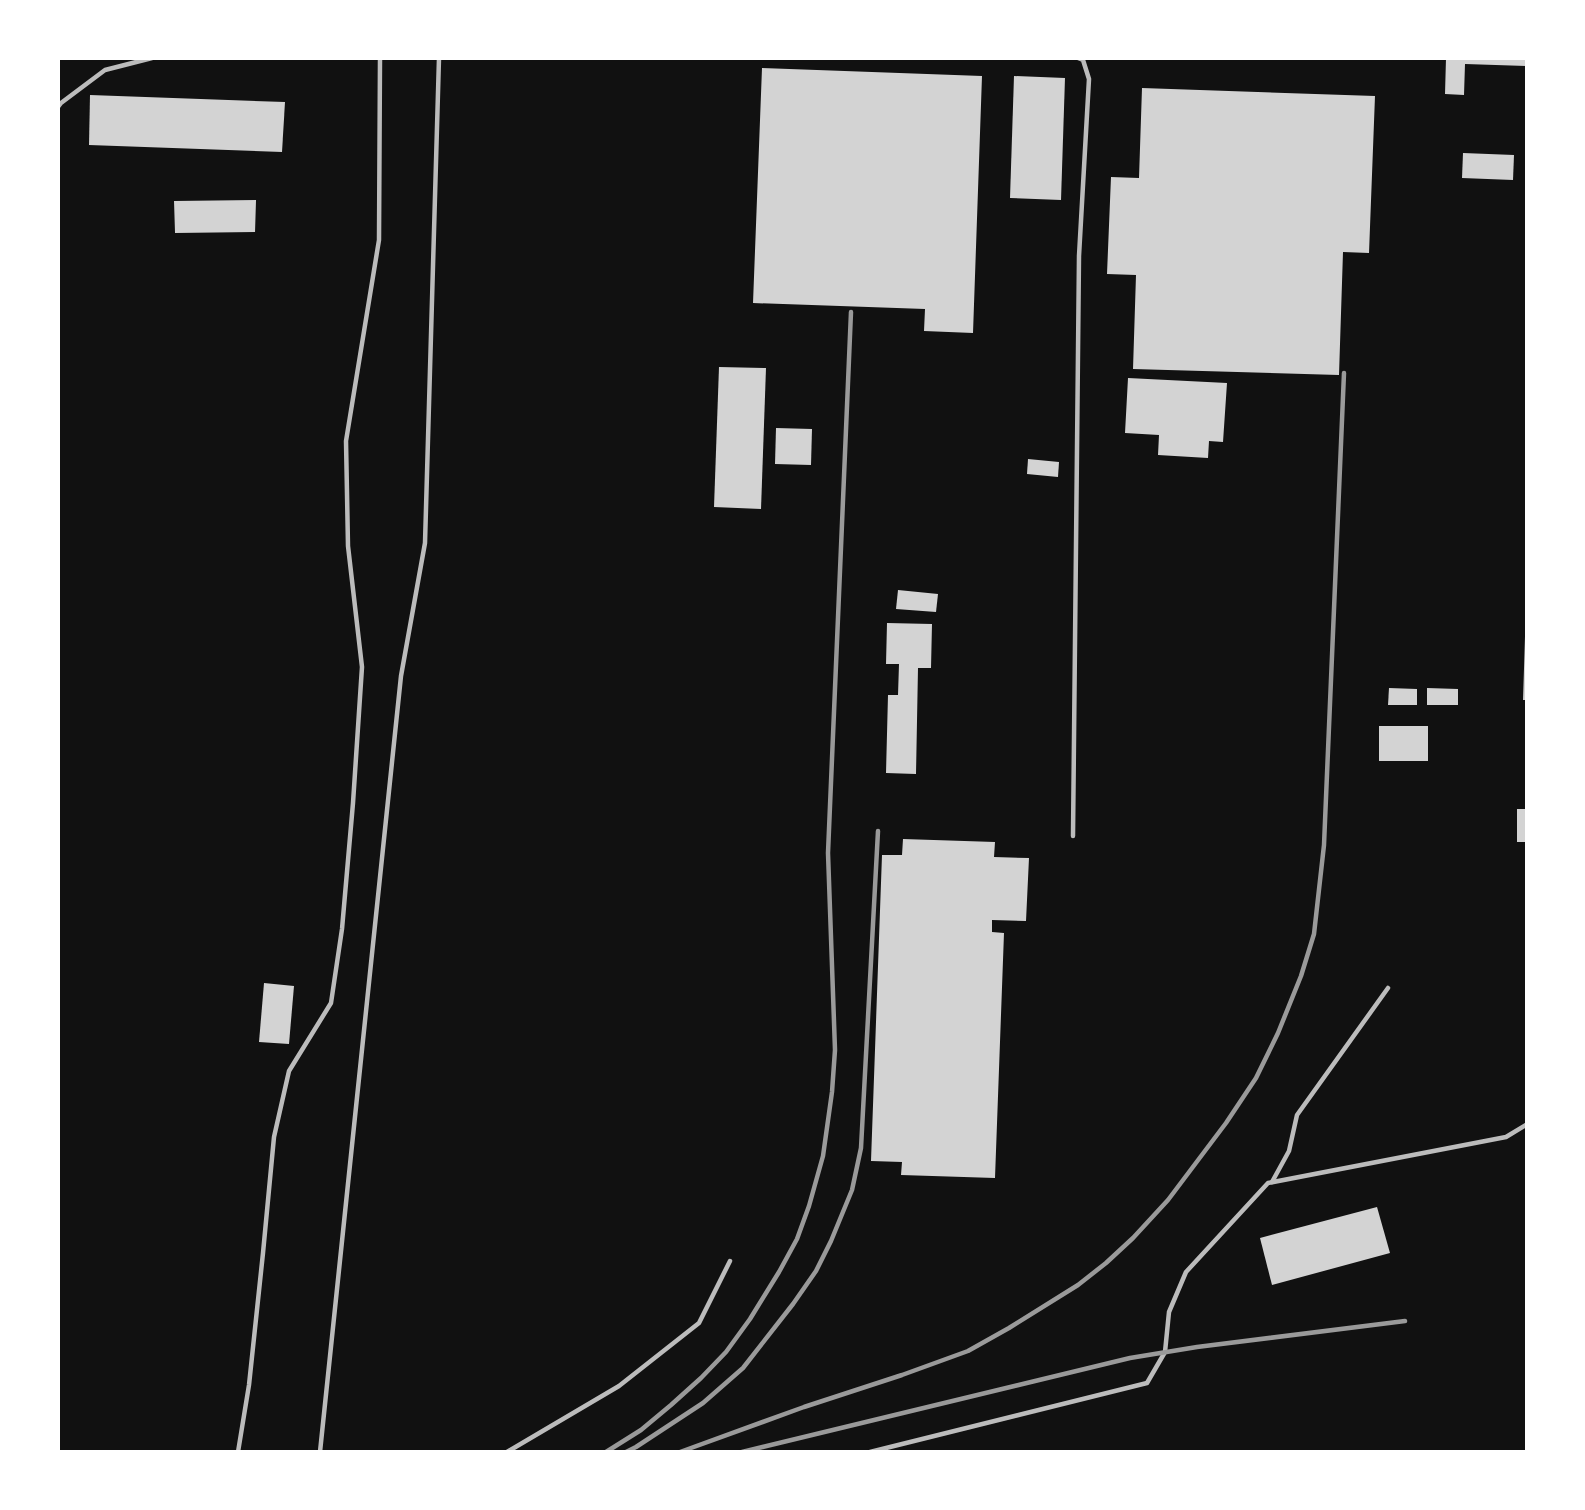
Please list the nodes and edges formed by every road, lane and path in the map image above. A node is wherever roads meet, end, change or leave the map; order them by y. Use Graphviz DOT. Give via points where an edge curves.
graph roads {
  1 [pos="152,58"];
  2 [pos="380,58"];
  3 [pos="439,58"];
  4 [pos="1078,58"];
  5 [pos="58,107"];
  6 [pos="1073,836"];
  7 [pos="1388,988"];
  8 [pos="1527,1125"];
  9 [pos="1272,1182"];
  10 [pos="730,1261"];
  11 [pos="238,1452"];
  12 [pos="320,1452"];
  13 [pos="507,1452"];
  14 [pos="870,1452"];
  1 -- 5 [label="lane" via="105,70"];
  2 -- 11 [label="lane" via="379,240 346,441 348,546 362,667 342,929 331,1004 289,1071 274,1137 249,1385"];
  3 -- 12 [label="lane" via="425,543 401,676"];
  4 -- 6 [label="lane" via="1083,60 1089,79 1079,256"];
  7 -- 9 [label="lane" via="1298,1115 1289,1151"];
  8 -- 9 [label="lane" via="1506,1137"];
  9 -- 14 [label="lane" via="1186,1272 1169,1312 1166,1352 1147,1383"];
  10 -- 13 [label="lane" via="699,1323 619,1386"];
}
